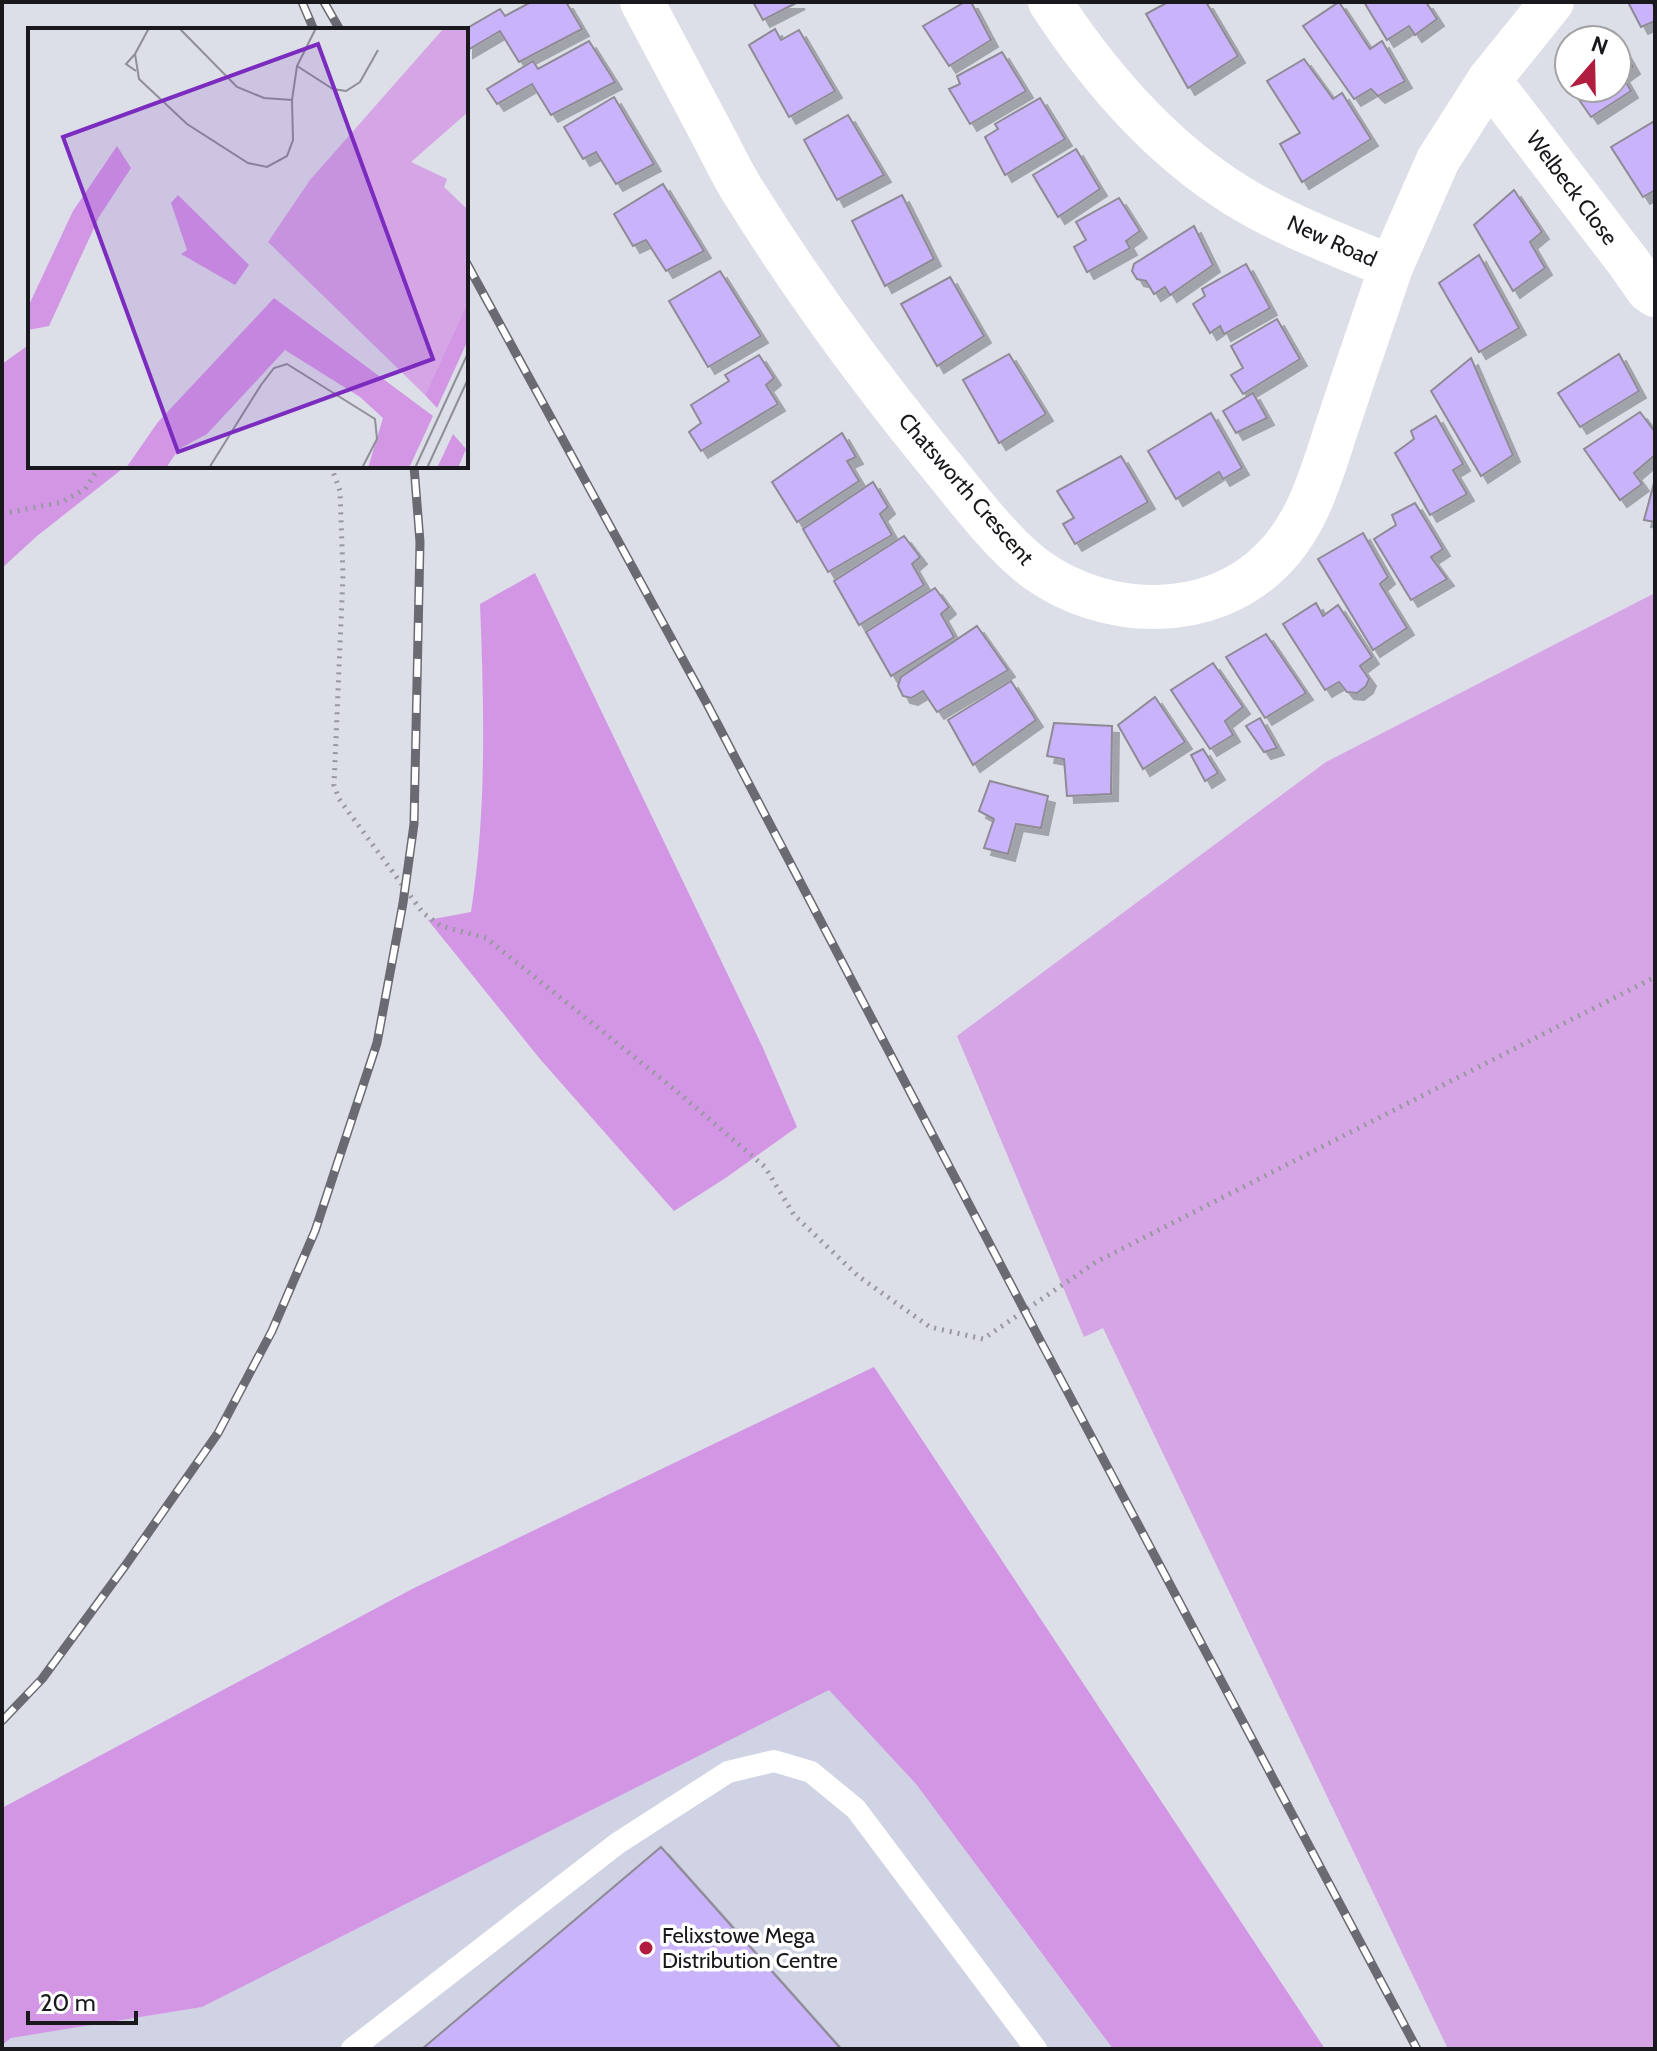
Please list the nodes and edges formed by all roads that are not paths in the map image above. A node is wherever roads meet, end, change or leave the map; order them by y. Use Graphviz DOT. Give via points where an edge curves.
graph roads {
  1 [pos="642,2"];
  2 [pos="1050,2"];
  3 [pos="1552,2"];
  4 [pos="1489,80"];
  5 [pos="1391,267"];
  6 [pos="1655,295"];
  7 [pos="352,2049"];
  8 [pos="1036,2049"];
  1 -- 5 [label="street, Chatsworth Crescent" via="740,186 892,404 995,530 1037,570 1107,603 1183,606 1218,595 1248,580 1290,539 1311,502"];
  2 -- 5 [label="street, New Road" via="1104,78 1192,165 1278,217"];
  3 -- 4 [label="street, New Road"];
  4 -- 5 [label="street, New Road" via="1438,160"];
  4 -- 6 [label="street, Welbeck Close"];
  7 -- 8 [label="lane" via="618,1843 728,1772 774,1761 811,1772 856,1809"];
}
